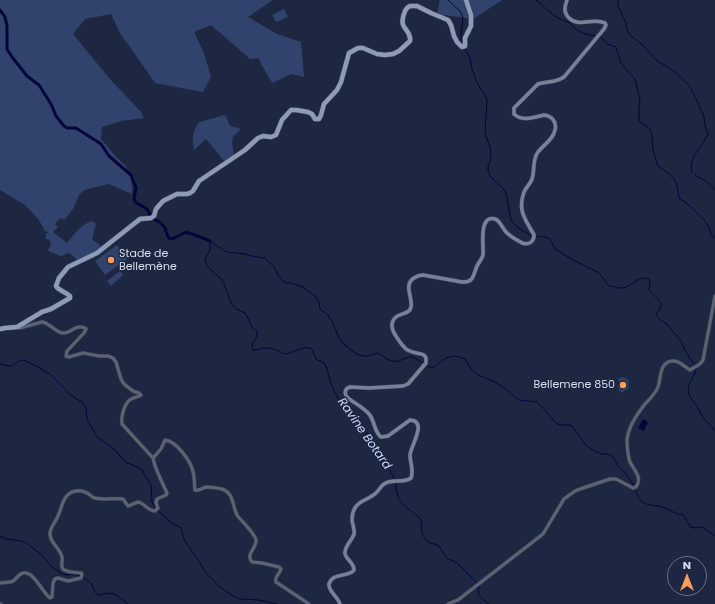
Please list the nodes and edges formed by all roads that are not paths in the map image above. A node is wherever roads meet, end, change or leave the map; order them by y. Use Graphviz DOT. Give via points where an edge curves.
graph roads {
  1 [pos="466,0"];
  2 [pos="567,0"];
  3 [pos="715,296"];
  4 [pos="17,327"];
  5 [pos="0,329"];
  6 [pos="153,458"];
  7 [pos="0,583"];
  8 [pos="309,604"];
  9 [pos="340,604"];
  10 [pos="448,604"];
  1 -- 4 [label="main road" via="472,22 464,47 457,42 448,20 417,6 410,6 405,10 402,21 410,35 410,41 393,54 377,54 362,48 349,53 341,82 324,104 319,119 315,119 308,112 291,110 282,120 274,137 258,138 246,150 203,178 193,191 168,198 160,203 154,216 140,219 97,253 66,268 56,286 70,298"];
  2 -- 9 [label="main road" via="566,13 573,21 600,21 606,25 564,77 538,84 514,108 518,118 547,115 555,123 552,137 535,157 532,179 523,199 523,215 534,235 532,242 522,243 506,233 498,221 491,218 485,223 483,230 482,258 469,281 423,275 412,279 408,289 411,307 393,321 392,329 407,350 424,355 426,363 408,384 403,386 346,389 348,398 372,418 381,437 388,436 410,420 415,420 418,430 410,454 411,478 386,482 372,496 358,503 352,519 354,534 345,552 354,570 333,578 329,585"];
  3 -- 10 [label="street" via="700,364 689,370 677,362 667,363 661,371 659,386 635,418 630,430 627,441 629,460 639,482 636,487 610,479 575,492 564,499 543,534 458,600"];
  4 -- 5 [label="main road"];
  4 -- 6 [label="street" via="46,322 63,333 81,326 85,328 66,356 83,353 114,359 124,384 140,395 128,402 122,424"];
  6 -- 7 [label="street" via="167,493 157,499 158,508 155,511 142,503 128,506 123,499 94,498 78,491 64,499 50,535 62,557 63,568 81,573 81,578 68,581 54,579 50,598 32,575 26,573 20,574 13,582"];
  6 -- 8 [label="street" via="165,440 168,440 178,446 190,464 195,490 208,487 228,492 237,515 255,538 256,544 250,554 250,561 281,568 275,578 276,582"];
}
